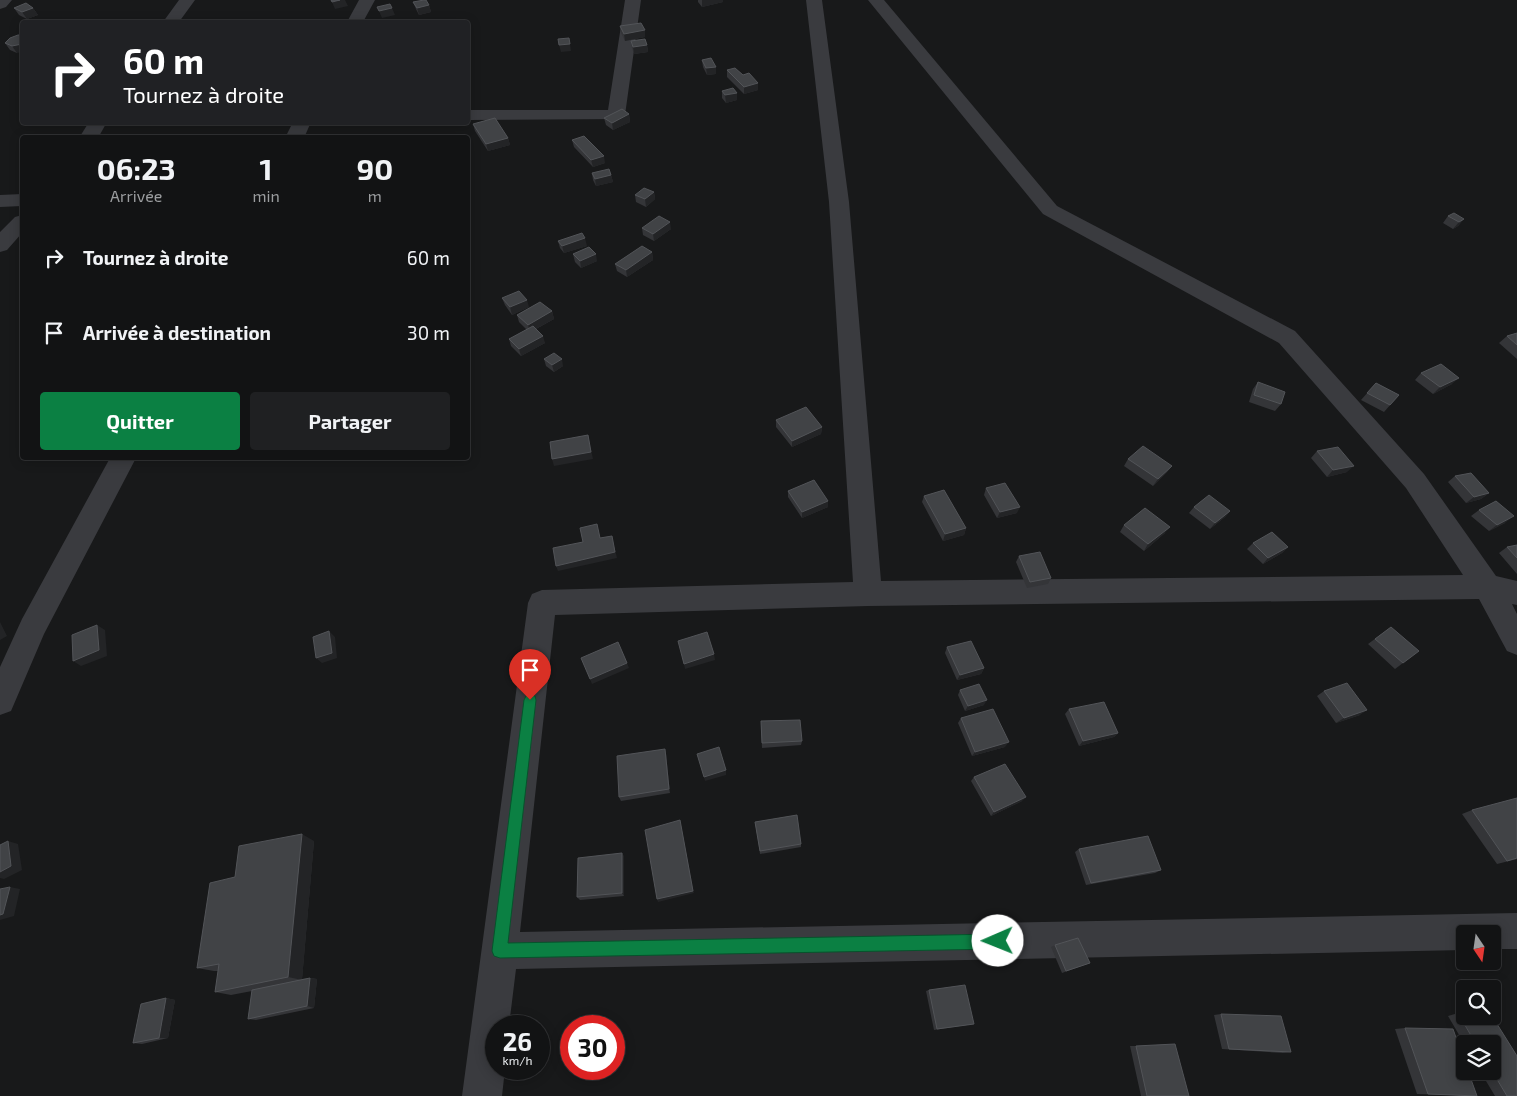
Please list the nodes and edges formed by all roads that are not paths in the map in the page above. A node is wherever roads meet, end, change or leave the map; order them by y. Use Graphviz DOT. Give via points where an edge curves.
graph roads {
  1 [pos="4,0"];
  2 [pos="187,0"];
  3 [pos="367,0"];
  4 [pos="633,0"];
  5 [pos="814,0"];
  6 [pos="876,0"];
  7 [pos="0,4"];
  8 [pos="172,20"];
  9 [pos="356,20"];
  10 [pos="470,115"];
  11 [pos="20,200"];
  12 [pos="0,201"];
  13 [pos="20,223"];
  14 [pos="0,246"];
  15 [pos="121,460"];
  16 [pos="1487,587"];
  17 [pos="1517,593"];
  18 [pos="868,594"];
  19 [pos="1517,642"];
  20 [pos="0,701"];
  21 [pos="1517,931"];
  22 [pos="500,951"];
  23 [pos="482,1096"];
  1 -- 7 [label="street"];
  2 -- 8 [label="street"];
  3 -- 9 [label="street"];
  4 -- 10 [label="street" via="616,115"];
  5 -- 18 [label="street" via="839,202"];
  6 -- 16 [label="street" via="1050,210 1287,337 1415,481"];
  11 -- 12 [label="street"];
  13 -- 14 [label="street"];
  15 -- 20 [label="street" via="32,628"];
  16 -- 17 [label="street"];
  16 -- 18 [label="street"];
  16 -- 19 [label="street"];
  18 -- 22 [label="street" via="542,604"];
  21 -- 22 [label="street"];
  22 -- 23 [label="street"];
}
